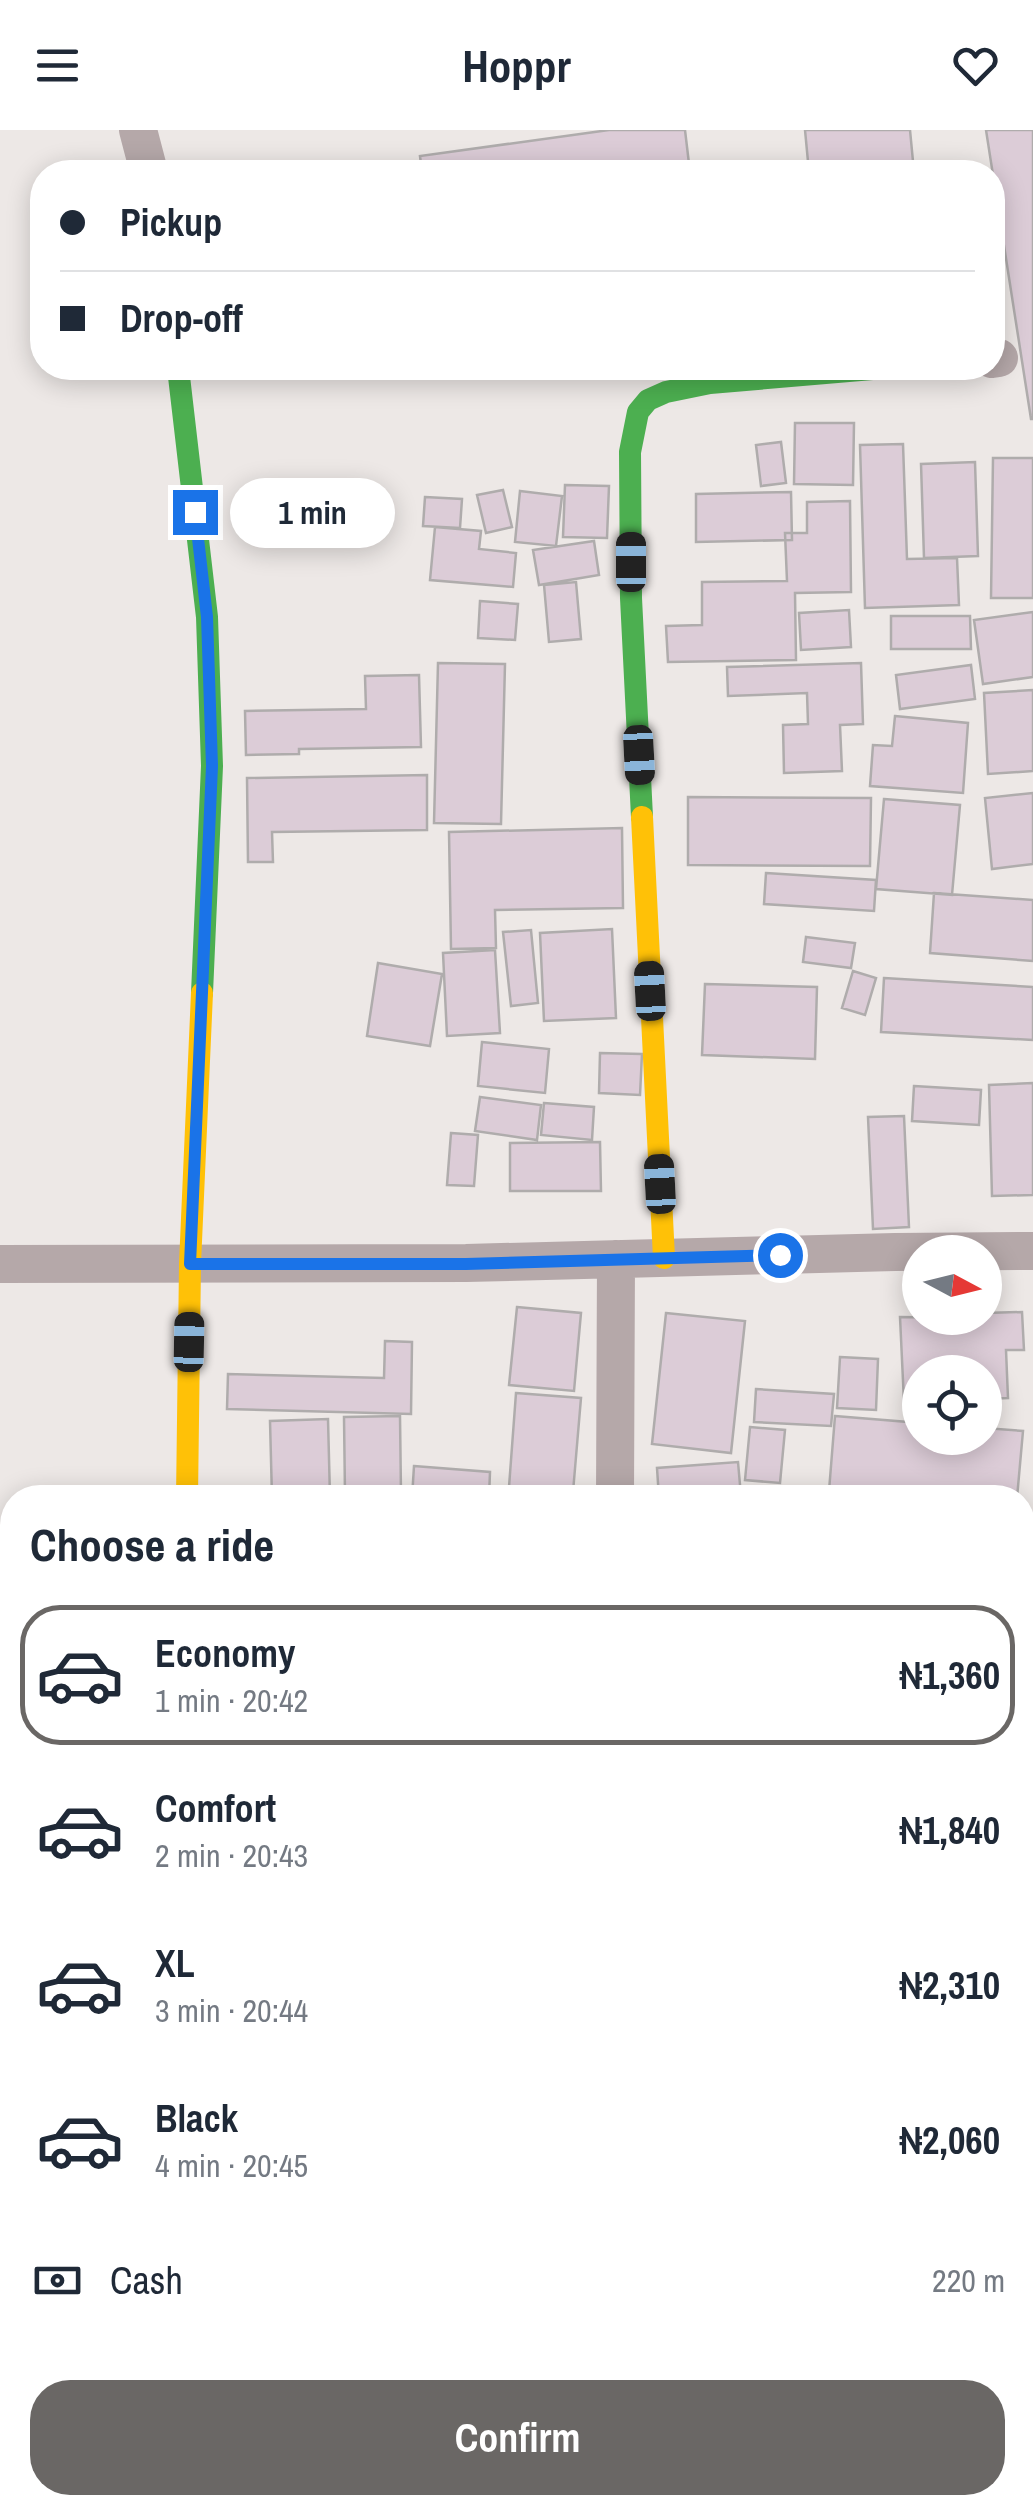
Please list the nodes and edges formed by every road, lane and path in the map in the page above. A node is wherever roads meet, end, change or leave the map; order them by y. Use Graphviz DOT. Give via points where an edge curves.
graph roads {
  1 [pos="179,380"];
  2 [pos="729,380"];
  3 [pos="1033,1251"];
  4 [pos="664,1258"];
  5 [pos="616,1259"];
  6 [pos="0,1264"];
  7 [pos="190,1264"];
  8 [pos="187,1485"];
  9 [pos="615,1485"];
  1 -- 7 [label="street" via="207,617 212,766"];
  2 -- 4 [label="street" via="648,400 638,412 630,452 631,598"];
  3 -- 4 [label="street"];
  4 -- 5 [label="street"];
  5 -- 7 [label="street"];
  5 -- 9 [label="street"];
  6 -- 7 [label="street"];
  7 -- 8 [label="street"];
}
